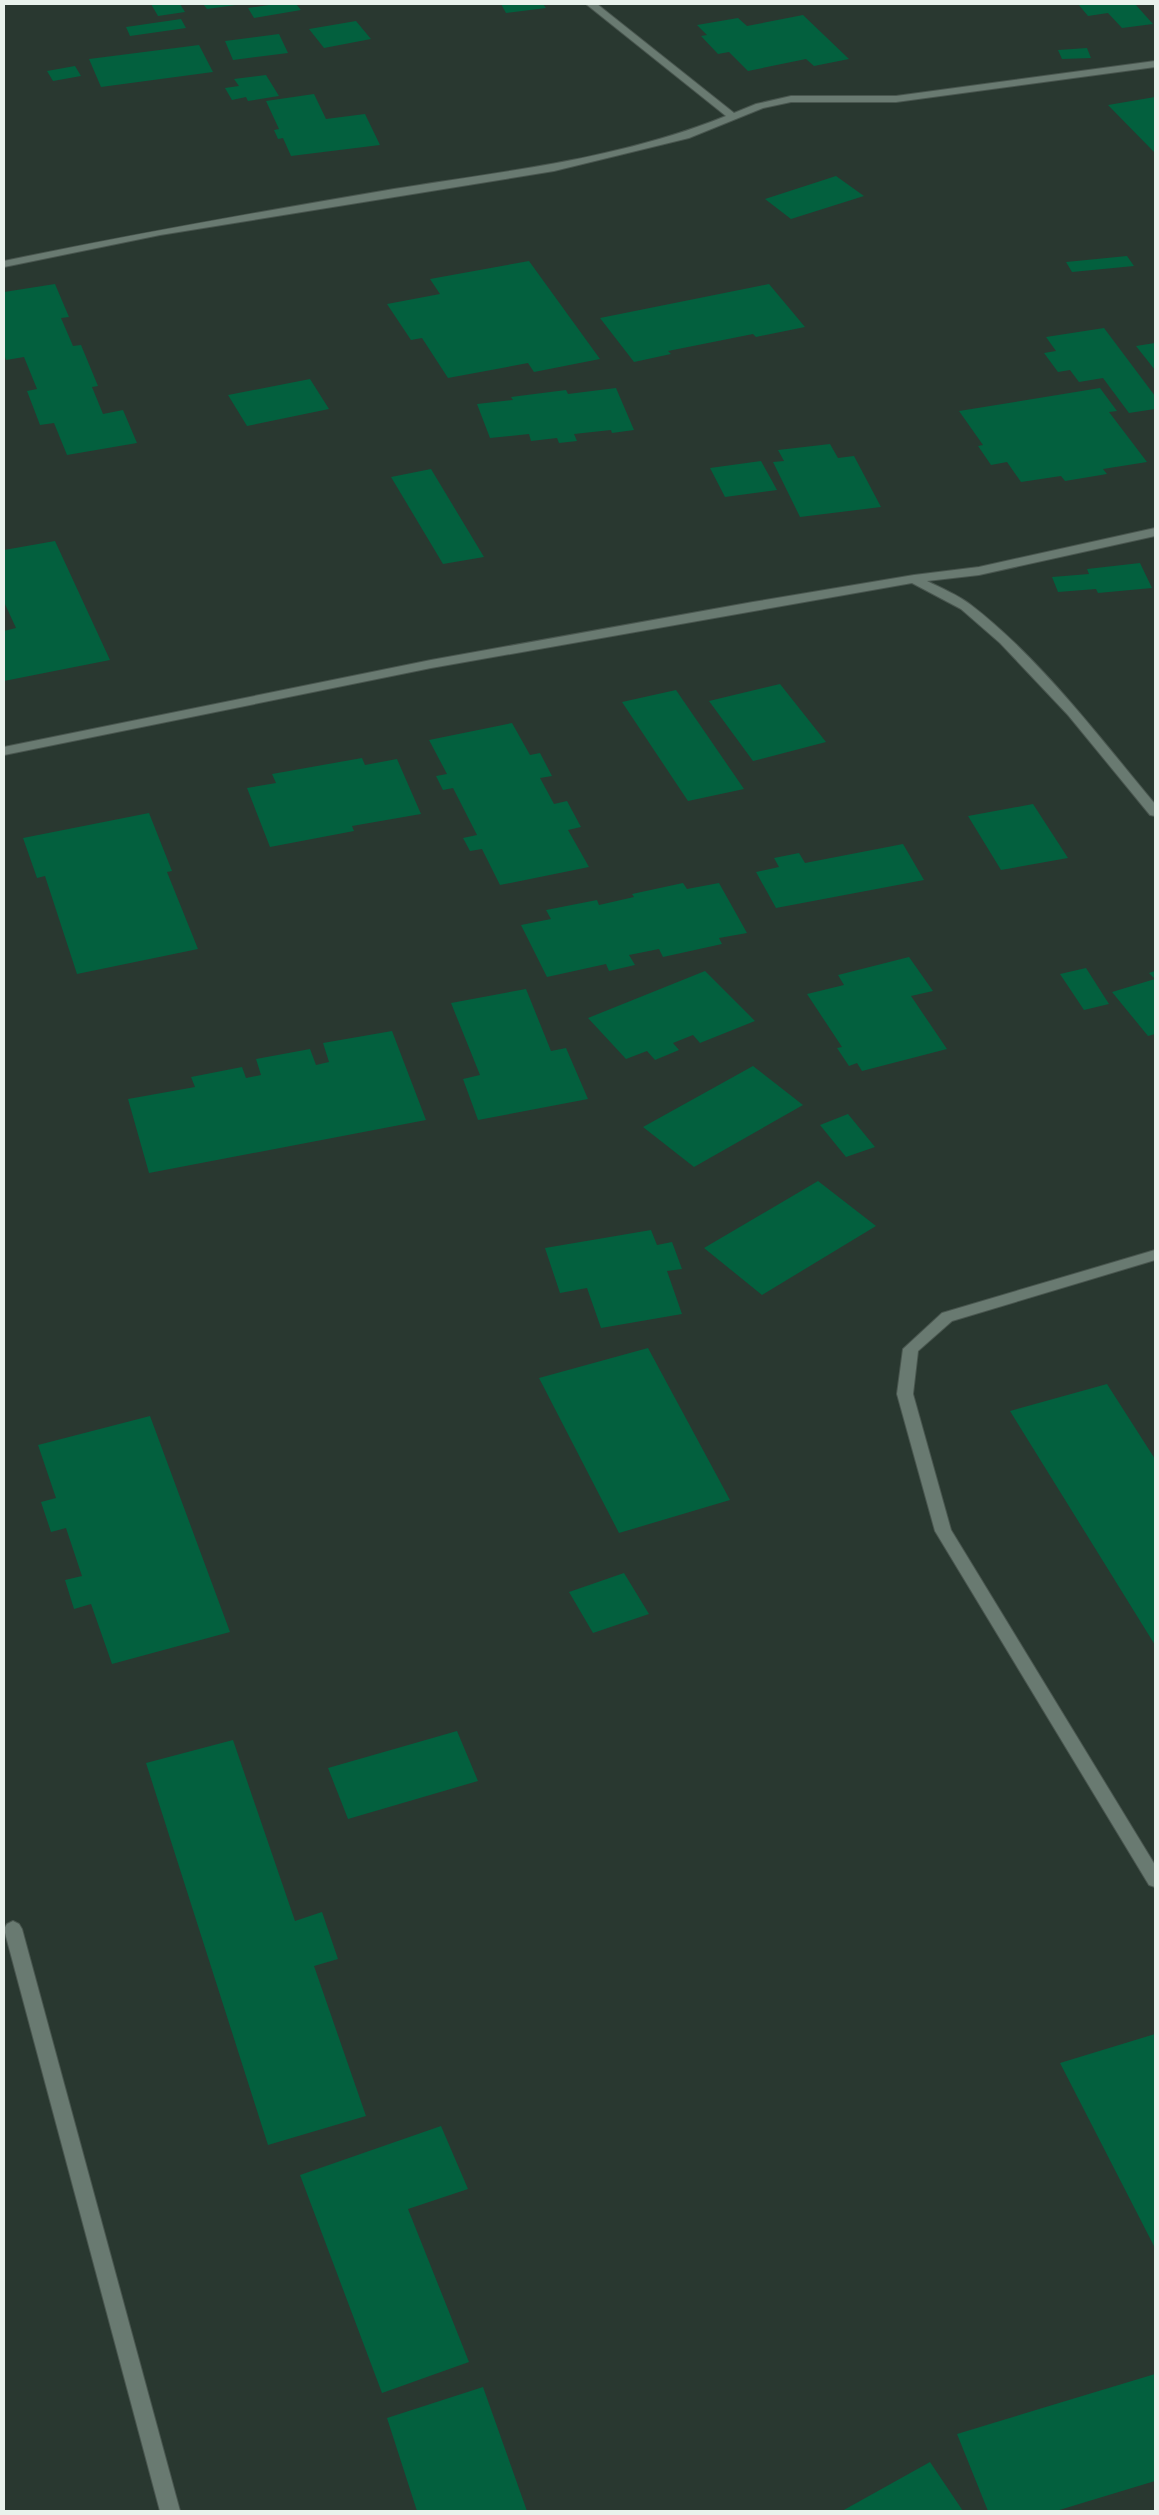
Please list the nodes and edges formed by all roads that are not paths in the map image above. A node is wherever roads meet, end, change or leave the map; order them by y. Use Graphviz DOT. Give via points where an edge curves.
graph roads {
  1 [pos="591,4"];
  2 [pos="1155,64"];
  3 [pos="733,117"];
  4 [pos="4,264"];
  5 [pos="1155,532"];
  6 [pos="914,579"];
  7 [pos="4,751"];
  8 [pos="1155,812"];
  9 [pos="1155,1255"];
  10 [pos="1155,1880"];
  11 [pos="13,1929"];
  12 [pos="170,2511"];
  1 -- 3 [label="street"];
  2 -- 3 [label="street" via="896,99 791,99 760,106"];
  3 -- 4 [label="street" via="685,136 554,168 160,232"];
  5 -- 6 [label="street" via="979,571"];
  6 -- 7 [label="street" via="431,664"];
  6 -- 8 [label="street" via="965,606 1004,640 1072,712"];
  9 -- 10 [label="street" via="947,1317 910,1349 905,1394 943,1531"];
  11 -- 12 [label="street"];
}
